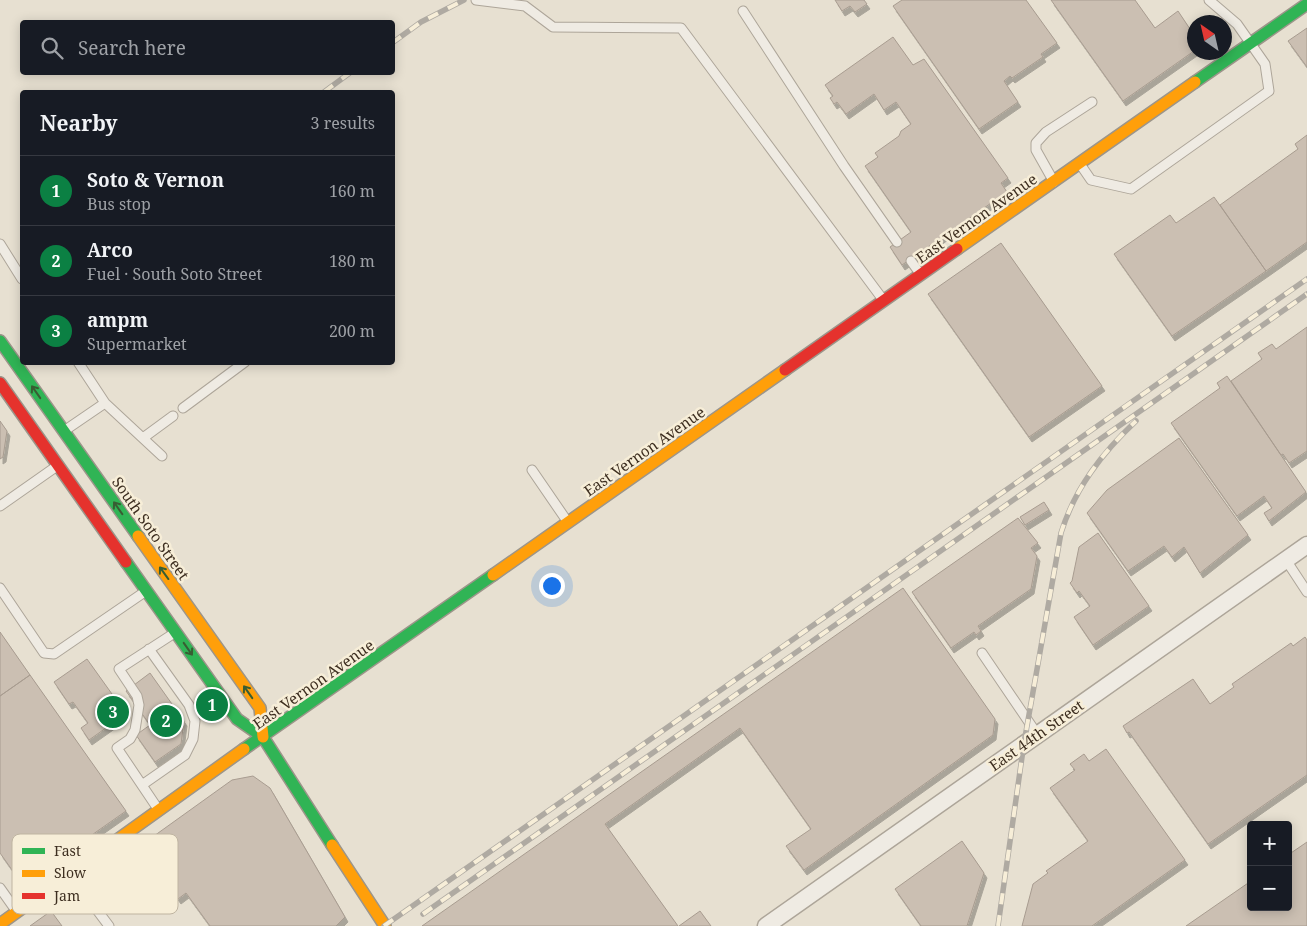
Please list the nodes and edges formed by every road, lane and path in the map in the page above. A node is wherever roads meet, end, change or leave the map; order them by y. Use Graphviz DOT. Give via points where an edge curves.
graph roads {
  1 [pos="476,0"];
  2 [pos="1210,0"];
  3 [pos="1307,4"];
  4 [pos="743,11"];
  5 [pos="1250,44"];
  6 [pos="1092,102"];
  7 [pos="1080,164"];
  8 [pos="1054,182"];
  9 [pos="898,242"];
  10 [pos="0,244"];
  11 [pos="911,261"];
  12 [pos="921,275"];
  13 [pos="20,276"];
  14 [pos="884,301"];
  15 [pos="0,341"];
  16 [pos="80,365"];
  17 [pos="241,365"];
  18 [pos="0,383"];
  19 [pos="105,403"];
  20 [pos="183,408"];
  21 [pos="173,416"];
  22 [pos="64,431"];
  23 [pos="143,438"];
  24 [pos="79,452"];
  25 [pos="162,456"];
  26 [pos="57,466"];
  27 [pos="532,470"];
  28 [pos="0,506"];
  29 [pos="568,523"];
  30 [pos="1307,545"];
  31 [pos="1286,560"];
  32 [pos="0,588"];
  33 [pos="146,590"];
  34 [pos="1307,592"];
  35 [pos="176,632"];
  36 [pos="149,649"];
  37 [pos="982,653"];
  38 [pos="1037,734"];
  39 [pos="263,738"];
  40 [pos="142,784"];
  41 [pos="159,809"];
  42 [pos="124,834"];
  43 [pos="0,888"];
  44 [pos="12,905"];
  45 [pos="14,914"];
  46 [pos="100,914"];
  47 [pos="0,924"];
  48 [pos="109,926"];
  49 [pos="385,926"];
  50 [pos="766,926"];
  1 -- 14 [label="lane" via="525,6 553,26 681,28"];
  2 -- 5 [label="lane" via="1237,24"];
  3 -- 5 [label="street, East Vernon Avenue"];
  4 -- 9 [label="lane"];
  5 -- 7 [label="street, East Vernon Avenue"];
  5 -- 7 [label="lane" via="1265,64 1269,91 1224,125 1131,189 1091,180"];
  6 -- 8 [label="lane" via="1046,132 1036,144 1036,150"];
  7 -- 8 [label="street, East Vernon Avenue"];
  8 -- 12 [label="street, East Vernon Avenue"];
  10 -- 13 [label="lane"];
  11 -- 12 [label="lane"];
  12 -- 14 [label="street, East Vernon Avenue"];
  14 -- 29 [label="street, East Vernon Avenue"];
  22 -- 15 [label="street, South Soto Street, one-way"];
  16 -- 19 [label="lane"];
  17 -- 20 [label="lane"];
  18 -- 26 [label="street, South Soto Street"];
  19 -- 22 [label="lane"];
  19 -- 23 [label="lane"];
  21 -- 23 [label="lane"];
  22 -- 24 [label="street, South Soto Street"];
  23 -- 25 [label="lane"];
  24 -- 26 [label="street"];
  39 -- 24 [label="street, South Soto Street, one-way" via="260,708"];
  26 -- 28 [label="lane"];
  26 -- 33 [label="street, South Soto Street"];
  27 -- 29 [label="lane"];
  29 -- 39 [label="street, East Vernon Avenue"];
  30 -- 31 [label="street, East 44th Street"];
  31 -- 34 [label="lane"];
  31 -- 38 [label="street, East 44th Street"];
  32 -- 33 [label="lane" via="44,653 54,654"];
  33 -- 35 [label="street, South Soto Street"];
  35 -- 36 [label="lane"];
  35 -- 39 [label="street, South Soto Street, one-way" via="237,719"];
  36 -- 40 [label="lane" via="119,669 137,696 139,705 135,730 130,739 117,748"];
  36 -- 40 [label="lane" via="189,705 195,721 193,739 185,755"];
  37 -- 38 [label="lane"];
  38 -- 50 [label="street, East 44th Street"];
  39 -- 41 [label="street, East Vernon Avenue"];
  39 -- 49 [label="street, South Soto Street"];
  40 -- 41 [label="lane"];
  41 -- 42 [label="street, East Vernon Avenue"];
  43 -- 44 [label="lane"];
  45 -- 47 [label="street, East Vernon Avenue"];
  46 -- 48 [label="lane"];
}
